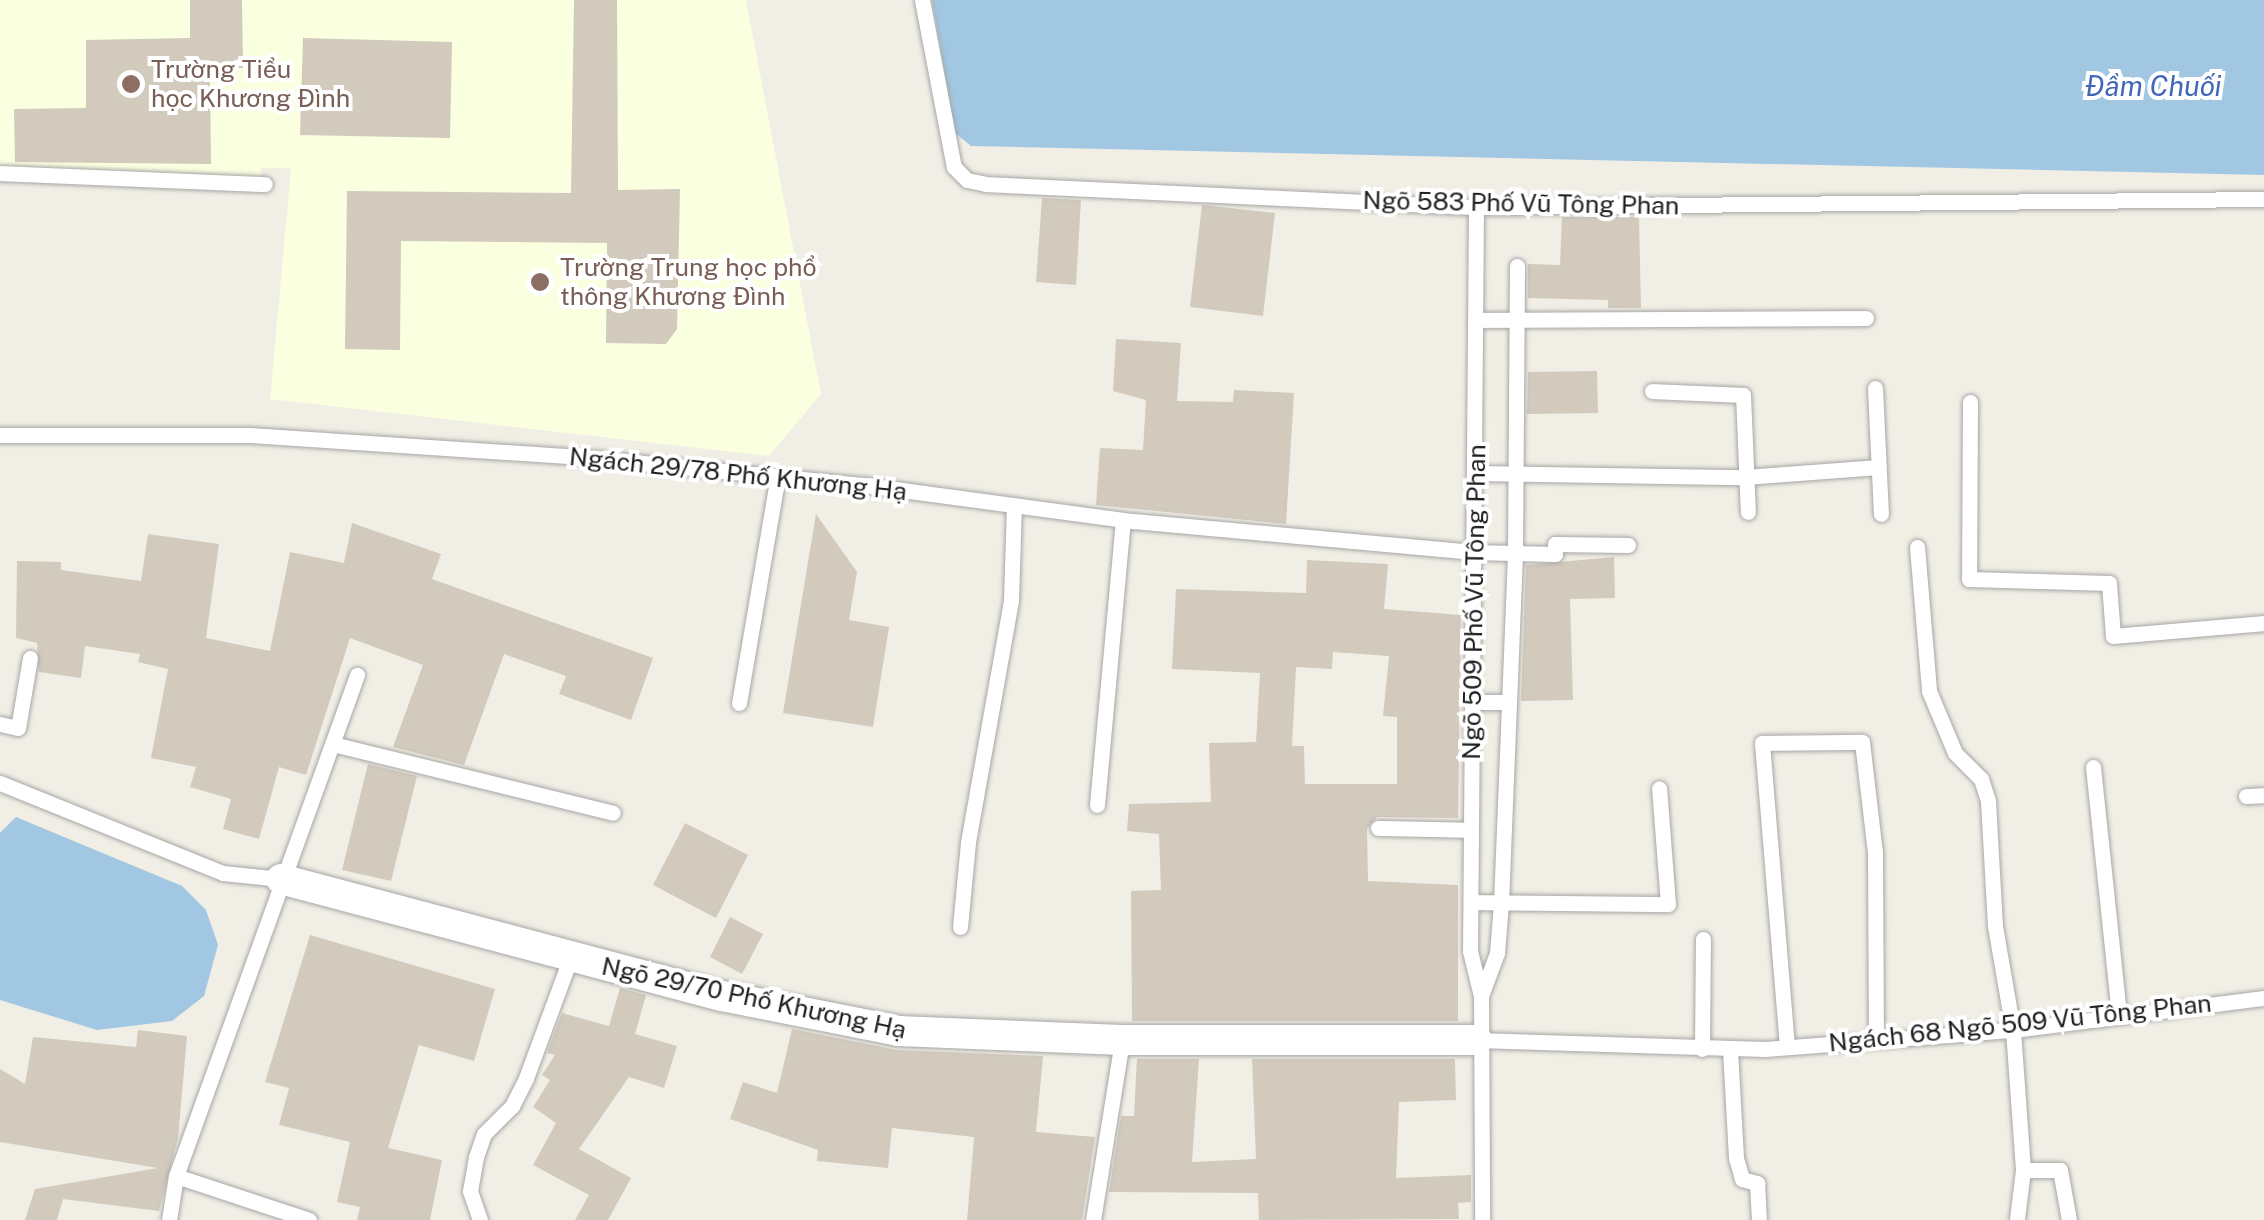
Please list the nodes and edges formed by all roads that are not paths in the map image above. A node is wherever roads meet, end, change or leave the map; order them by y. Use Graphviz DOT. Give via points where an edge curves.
graph roads {
  1 [pos="922,0"];
  2 [pos="0,173"];
  3 [pos="266,184"];
  4 [pos="2264,199"];
  5 [pos="1476,207"];
  6 [pos="1517,266"];
  7 [pos="1866,318"];
  8 [pos="1517,319"];
  9 [pos="1476,320"];
  10 [pos="1876,388"];
  11 [pos="1652,391"];
  12 [pos="1970,402"];
  13 [pos="0,435"];
  14 [pos="1879,467"];
  15 [pos="1476,473"];
  16 [pos="1515,473"];
  17 [pos="778,476"];
  18 [pos="1745,477"];
  19 [pos="1014,505"];
  20 [pos="1748,512"];
  21 [pos="1881,514"];
  22 [pos="1123,520"];
  23 [pos="1628,545"];
  24 [pos="1917,547"];
  25 [pos="1474,552"];
  26 [pos="1514,553"];
  27 [pos="2264,622"];
  28 [pos="30,658"];
  29 [pos="357,674"];
  30 [pos="1473,702"];
  31 [pos="1509,702"];
  32 [pos="739,704"];
  33 [pos="0,724"];
  34 [pos="334,744"];
  35 [pos="2093,767"];
  36 [pos="0,783"];
  37 [pos="1659,788"];
  38 [pos="2264,795"];
  39 [pos="2246,796"];
  40 [pos="1472,804"];
  41 [pos="1097,805"];
  42 [pos="1505,805"];
  43 [pos="612,813"];
  44 [pos="1378,828"];
  45 [pos="1471,830"];
  46 [pos="281,879"];
  47 [pos="1471,902"];
  48 [pos="1501,903"];
  49 [pos="960,928"];
  50 [pos="1703,939"];
  51 [pos="570,958"];
  52 [pos="1480,996"];
  53 [pos="2264,998"];
  54 [pos="2119,1012"];
  55 [pos="2013,1030"];
  56 [pos="1122,1040"];
  57 [pos="1477,1040"];
  58 [pos="1876,1040"];
  59 [pos="1787,1046"];
  60 [pos="1702,1048"];
  61 [pos="1730,1050"];
  62 [pos="2023,1170"];
  63 [pos="176,1176"];
  64 [pos="2017,1219"];
  65 [pos="169,1220"];
  66 [pos="309,1220"];
  67 [pos="480,1220"];
  68 [pos="1094,1220"];
  69 [pos="1482,1220"];
  70 [pos="1758,1220"];
  71 [pos="2069,1220"];
  1 -- 5 [label="lane, Ngõ 583 Phố Vũ Tông Phan" via="950,152 967,180"];
  2 -- 3 [label="lane"];
  4 -- 5 [label="lane, Ngõ 583 Phố Vũ Tông Phan"];
  5 -- 9 [label="lane, Ngõ 509 Phố Vũ Tông Phan"];
  6 -- 8 [label="lane, Ngõ 509 Phố Vũ Tông Phan"];
  7 -- 8 [label="lane"];
  8 -- 9 [label="lane"];
  8 -- 16 [label="lane, Ngõ 509 Phố Vũ Tông Phan"];
  9 -- 15 [label="lane, Ngõ 509 Phố Vũ Tông Phan"];
  10 -- 14 [label="lane"];
  11 -- 18 [label="lane" via="1743,396"];
  12 -- 27 [label="lane" via="1970,579 2109,583 2113,636"];
  13 -- 17 [label="lane, Ngách 29/78 Phố Khương Hạ" via="250,435"];
  14 -- 18 [label="lane"];
  14 -- 21 [label="lane"];
  15 -- 16 [label="lane"];
  15 -- 25 [label="lane, Ngõ 509 Phố Vũ Tông Phan"];
  16 -- 18 [label="lane"];
  16 -- 26 [label="lane, Ngõ 509 Phố Vũ Tông Phan"];
  17 -- 19 [label="lane, Ngách 29/78 Phố Khương Hạ"];
  17 -- 32 [label="lane"];
  18 -- 20 [label="lane"];
  19 -- 22 [label="lane, Ngách 29/78 Phố Khương Hạ"];
  19 -- 49 [label="lane" via="1011,600 968,842"];
  22 -- 25 [label="lane, Ngách 29/78 Phố Khương Hạ"];
  22 -- 41 [label="lane"];
  23 -- 26 [label="lane, Ngách 29/78 Phố Khương Hạ" via="1556,544 1555,554"];
  24 -- 55 [label="lane" via="1929,691 1955,754 1981,779 1988,801 1995,926"];
  25 -- 26 [label="lane, Ngách 29/78 Phố Khương Hạ"];
  25 -- 30 [label="lane, Ngõ 509 Phố Vũ Tông Phan"];
  26 -- 31 [label="lane, Ngõ 509 Phố Vũ Tông Phan"];
  28 -- 33 [label="lane" via="18,728"];
  29 -- 34 [label="lane"];
  30 -- 31 [label="lane"];
  30 -- 40 [label="lane, Ngõ 509 Phố Vũ Tông Phan"];
  31 -- 42 [label="lane, Ngõ 509 Phố Vũ Tông Phan"];
  34 -- 43 [label="lane"];
  34 -- 46 [label="lane"];
  35 -- 54 [label="lane"];
  36 -- 46 [label="lane" via="223,872"];
  37 -- 48 [label="lane" via="1668,904"];
  38 -- 39 [label="lane"];
  40 -- 42 [label="lane"];
  40 -- 45 [label="lane, Ngõ 509 Phố Vũ Tông Phan"];
  42 -- 48 [label="lane, Ngõ 509 Phố Vũ Tông Phan"];
  44 -- 45 [label="lane"];
  45 -- 47 [label="lane, Ngõ 509 Phố Vũ Tông Phan"];
  46 -- 51 [label="street, Ngõ 29/70 Phố Khương Hạ"];
  46 -- 63 [label="lane"];
  47 -- 48 [label="lane"];
  47 -- 52 [label="lane, Ngõ 509 Phố Vũ Tông Phan" via="1470,951"];
  48 -- 52 [label="lane, Ngõ 509 Phố Vũ Tông Phan" via="1498,953"];
  50 -- 60 [label="lane"];
  51 -- 56 [label="street, Ngõ 29/70 Phố Khương Hạ" via="898,1031"];
  51 -- 67 [label="lane" via="526,1078 512,1106 484,1134 476,1157 470,1191"];
  52 -- 57 [label="lane, Ngõ 509 Phố Vũ Tông Phan"];
  53 -- 54 [label="lane, Ngách 68 Ngõ 509 Vũ Tông Phan"];
  54 -- 55 [label="lane, Ngách 68 Ngõ 509 Vũ Tông Phan"];
  55 -- 58 [label="lane, Ngách 68 Ngõ 509 Vũ Tông Phan"];
  55 -- 62 [label="lane"];
  56 -- 57 [label="street, Ngõ 29/70 Phố Khương Hạ"];
  56 -- 68 [label="lane"];
  57 -- 60 [label="lane, Ngách 68 Ngõ 509 Vũ Tông Phan"];
  57 -- 69 [label="lane, Ngõ 509 Phố Vũ Tông Phan"];
  58 -- 59 [label="lane, Ngách 68 Ngõ 509 Vũ Tông Phan"];
  58 -- 59 [label="lane" via="1874,852 1862,742 1762,743"];
  59 -- 61 [label="lane, Ngách 68 Ngõ 509 Vũ Tông Phan"];
  60 -- 61 [label="lane, Ngách 68 Ngõ 509 Vũ Tông Phan"];
  61 -- 70 [label="lane" via="1736,1158 1742,1179 1757,1183"];
  62 -- 64 [label="lane"];
  62 -- 71 [label="lane" via="2060,1170"];
  63 -- 65 [label="lane"];
  63 -- 66 [label="lane"];
}
